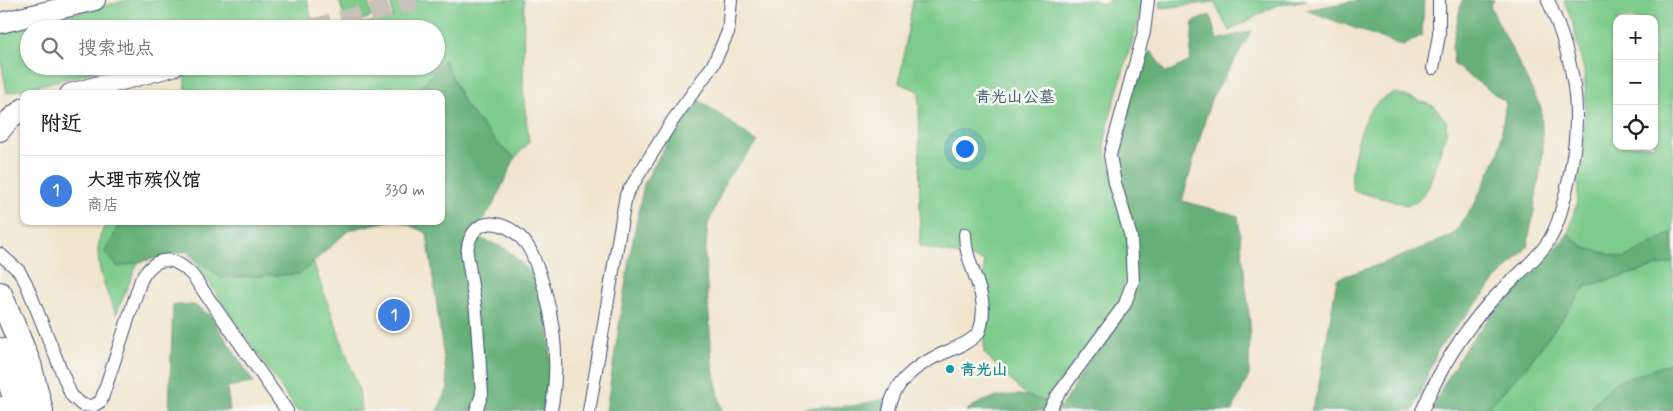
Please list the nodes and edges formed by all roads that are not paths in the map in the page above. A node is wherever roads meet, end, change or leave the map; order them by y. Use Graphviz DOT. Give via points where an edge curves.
graph roads {
  1 [pos="95,0"];
  2 [pos="731,0"];
  3 [pos="1148,0"];
  4 [pos="1439,0"];
  5 [pos="1548,0"];
  6 [pos="1,23"];
  7 [pos="1432,68"];
  8 [pos="140,75"];
  9 [pos="85,90"];
  10 [pos="20,103"];
  11 [pos="0,105"];
  12 [pos="20,110"];
  13 [pos="0,131"];
  14 [pos="965,234"];
  15 [pos="0,254"];
  16 [pos="0,294"];
  17 [pos="0,350"];
  18 [pos="0,406"];
  19 [pos="1,411"];
  20 [pos="19,411"];
  21 [pos="41,411"];
  22 [pos="287,411"];
  23 [pos="476,411"];
  24 [pos="551,411"];
  25 [pos="589,411"];
  26 [pos="889,411"];
  27 [pos="1048,411"];
  28 [pos="1422,411"];
  1 -- 6 [label="main road"];
  2 -- 25 [label="street" via="728,32 713,65 673,120 626,195"];
  3 -- 27 [label="street" via="1144,32 1110,155 1134,251 1133,281 1125,304"];
  4 -- 7 [label="street" via="1439,35"];
  5 -- 28 [label="street" via="1570,59 1577,101 1576,136 1561,212 1552,236 1540,252 1490,302 1458,343"];
  8 -- 9 [label="main road"];
  10 -- 11 [label="main road"];
  12 -- 13 [label="main road"];
  14 -- 26 [label="street" via="967,259 980,284 983,315 979,332 964,344 919,365 903,379 895,391"];
  15 -- 22 [label="street" via="19,271 26,283 71,395 82,406 93,406 101,401 141,280 152,266 165,260 177,262 193,276"];
  16 -- 21 [label="highway" via="28,364"];
  17 -- 20 [label="highway"];
  18 -- 19 [label="street"];
  23 -- 24 [label="street" via="482,394 476,311 467,253 468,244 476,232 493,223 507,226 526,242 548,297 556,366"];
}
